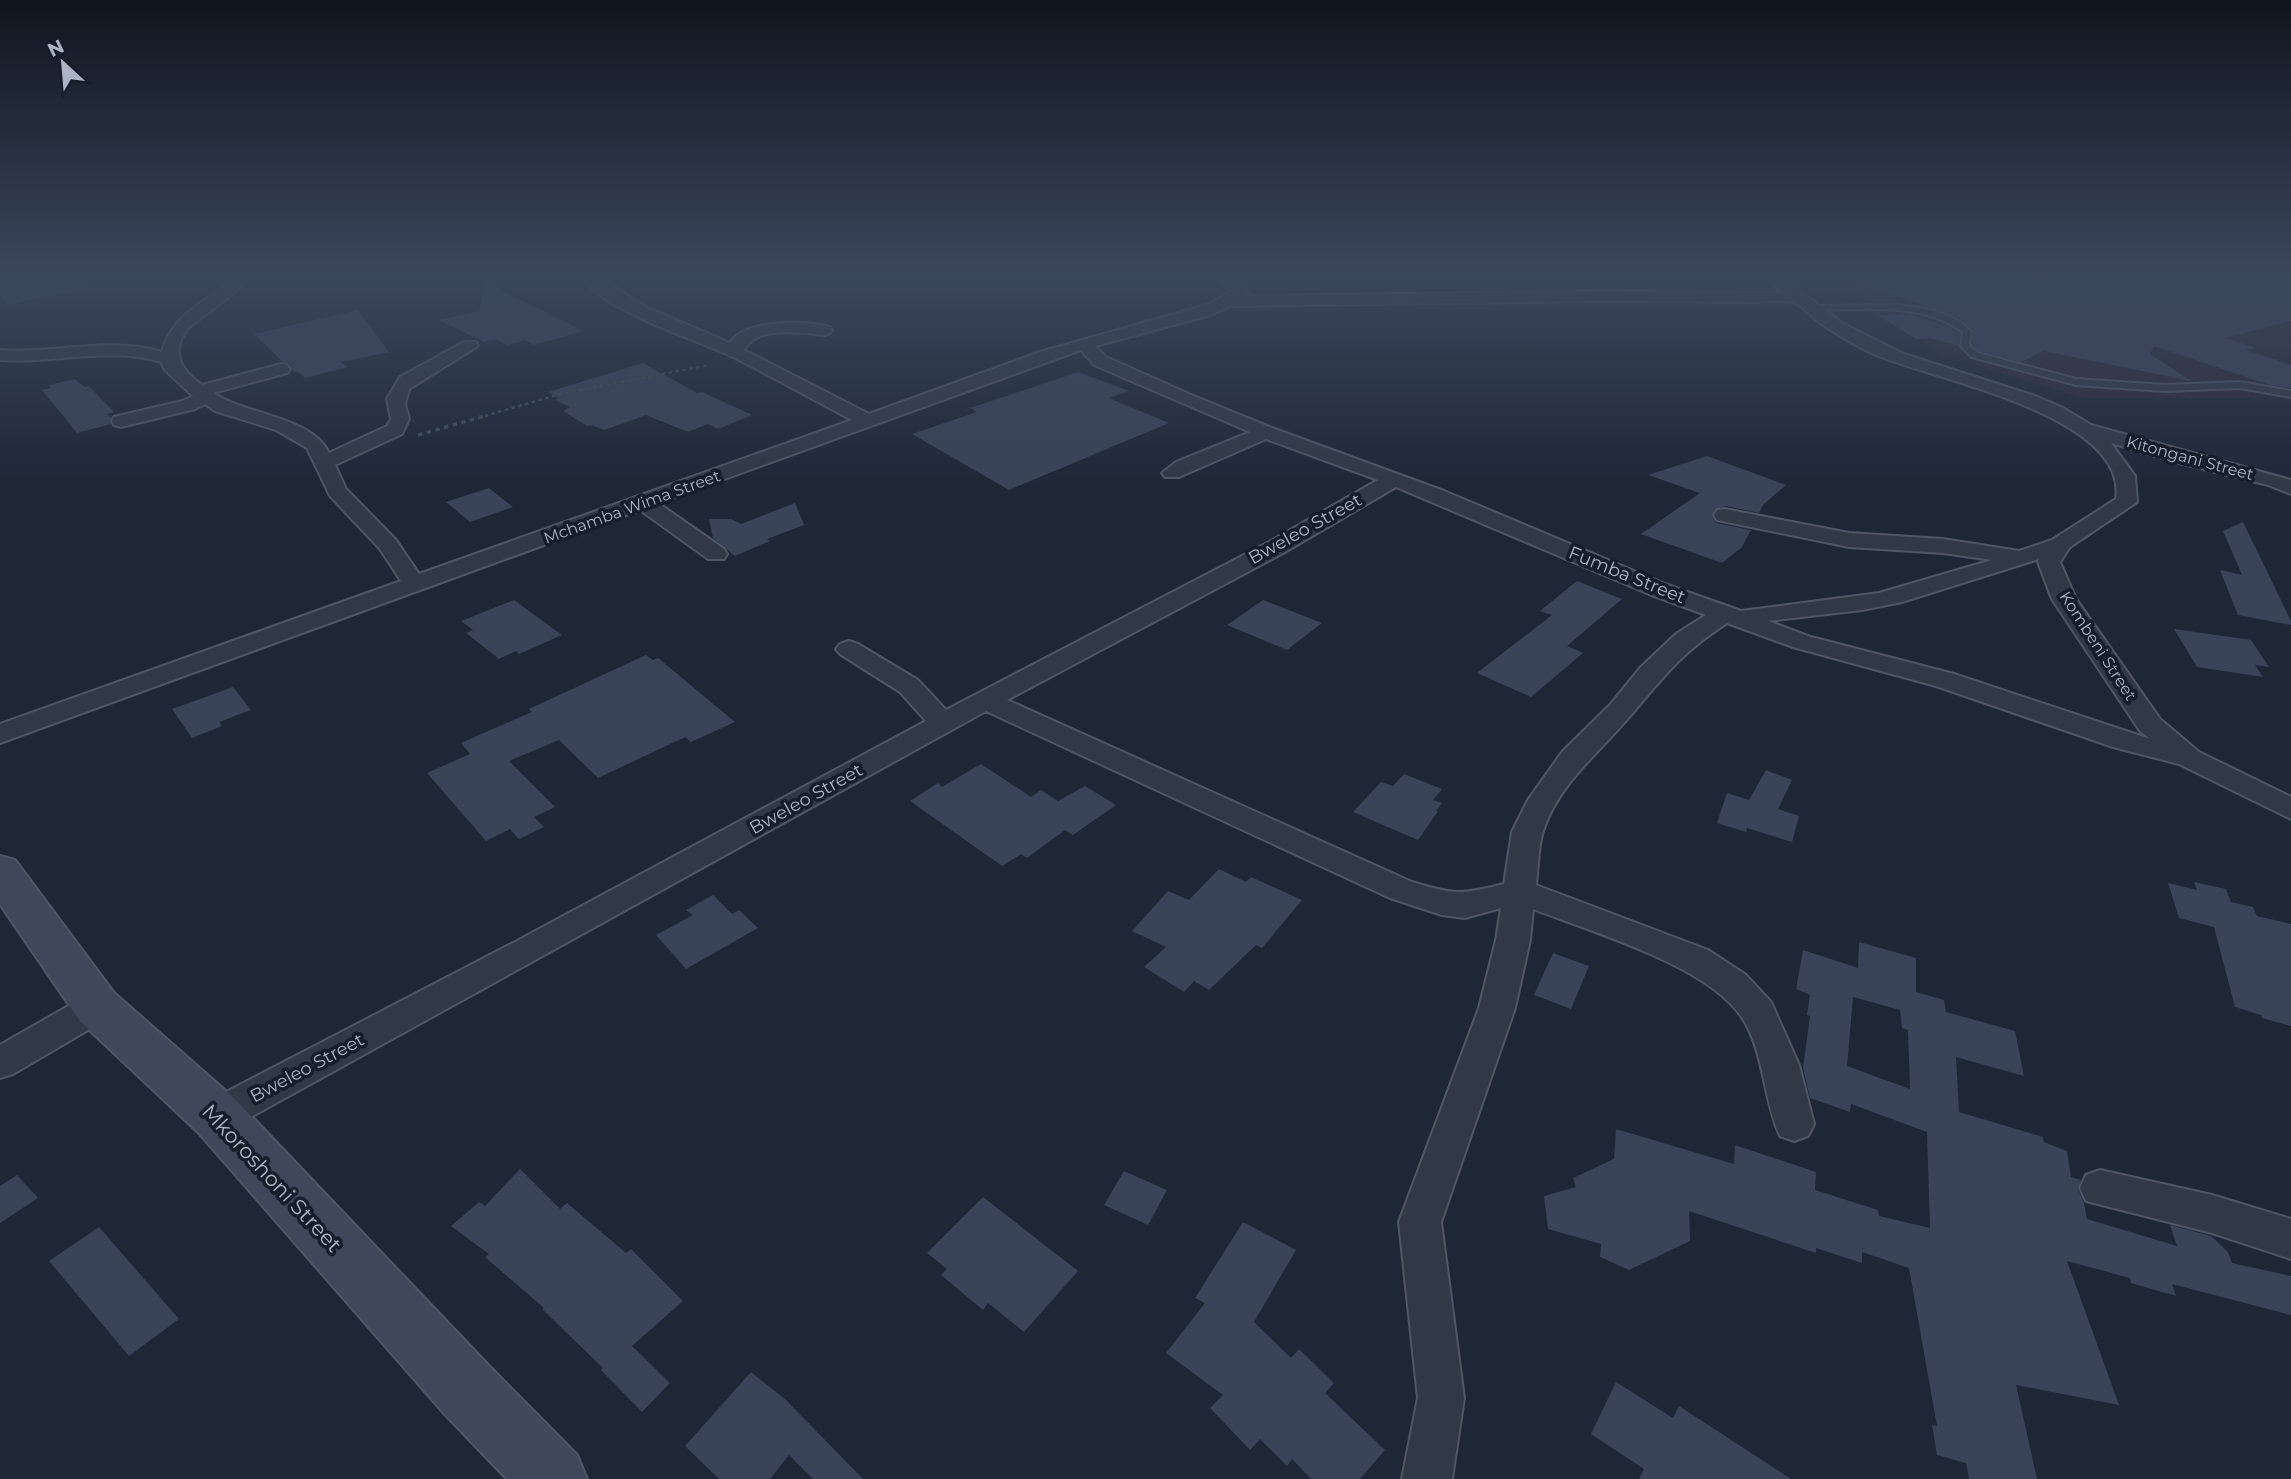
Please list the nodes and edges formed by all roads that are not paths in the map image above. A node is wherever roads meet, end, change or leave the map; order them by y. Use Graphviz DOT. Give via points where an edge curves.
graph roads {
  1 [pos="133,346"];
  2 [pos="172,346"];
  3 [pos="470,346"];
  4 [pos="722,346"];
  5 [pos="740,346"];
  6 [pos="1078,346"];
  7 [pos="1086,346"];
  8 [pos="1873,346"];
  9 [pos="1965,346"];
  10 [pos="119,350"];
  11 [pos="0,355"];
  12 [pos="741,355"];
  13 [pos="169,359"];
  14 [pos="281,369"];
  15 [pos="2291,394"];
  16 [pos="201,399"];
  17 [pos="121,421"];
  18 [pos="869,421"];
  19 [pos="2087,429"];
  20 [pos="1265,432"];
  21 [pos="2190,460"];
  22 [pos="323,463"];
  23 [pos="2291,468"];
  24 [pos="1172,473"];
  25 [pos="1395,479"];
  26 [pos="2291,488"];
  27 [pos="644,503"];
  28 [pos="1725,515"];
  29 [pos="2060,545"];
  30 [pos="716,554"];
  31 [pos="2021,558"];
  32 [pos="415,584"];
  33 [pos="1733,616"];
  34 [pos="849,649"];
  35 [pos="986,701"];
  36 [pos="943,723"];
  37 [pos="0,734"];
  38 [pos="2189,758"];
  39 [pos="2291,809"];
  40 [pos="0,871"];
  41 [pos="1520,891"];
  42 [pos="96,1007"];
  43 [pos="0,1063"];
  44 [pos="217,1116"];
  45 [pos="1794,1124"];
  46 [pos="2100,1188"];
  47 [pos="2291,1239"];
  48 [pos="553,1479"];
  49 [pos="1427,1479"];
  1 -- 10 [label="street"];
  2 -- 13 [label="street"];
  3 -- 22 [label="street" via="406,381 394,396 400,419 397,427"];
  4 -- 12 [label="street"];
  5 -- 12 [label="street"];
  6 -- 18 [label="street, Mchamba Wima Street"];
  7 -- 20 [label="street, Fumba Street" via="1100,361"];
  8 -- 19 [label="street" via="2041,405"];
  9 -- 15 [label="lane" via="1975,355 2076,382 2165,388 2240,386"];
  10 -- 11 [label="street"];
  10 -- 13 [label="street"];
  12 -- 18 [label="street"];
  13 -- 16 [label="street"];
  14 -- 16 [label="street"];
  16 -- 17 [label="street"];
  16 -- 22 [label="street" via="305,437 315,445"];
  18 -- 27 [label="street, Mchamba Wima Street"];
  19 -- 21 [label="street, Kitongani Street"];
  19 -- 29 [label="street" via="2120,466 2129,492 2126,502"];
  20 -- 24 [label="street"];
  20 -- 25 [label="street, Fumba Street"];
  21 -- 23 [label="street" via="2267,470"];
  21 -- 26 [label="street, Kitongani Street"];
  22 -- 32 [label="street" via="337,492 388,545"];
  25 -- 33 [label="street, Fumba Street" via="1657,589"];
  25 -- 35 [label="street, Bweleo Street"];
  27 -- 30 [label="street"];
  27 -- 32 [label="street, Mchamba Wima Street"];
  28 -- 31 [label="street" via="1856,541 1942,546"];
  29 -- 31 [label="street"];
  29 -- 38 [label="street, Kombeni Street" via="2049,562 2064,599 2150,724"];
  31 -- 33 [label="street" via="1881,600"];
  32 -- 37 [label="street, Mchamba Wima Street"];
  33 -- 38 [label="street, Fumba Street" via="1802,642 1945,680 2123,741"];
  33 -- 41 [label="street" via="1670,651 1620,711 1573,757 1527,832"];
  34 -- 36 [label="street" via="909,686"];
  35 -- 36 [label="street, Bweleo Street"];
  35 -- 41 [label="street" via="1401,890 1465,906"];
  36 -- 44 [label="street, Bweleo Street"];
  38 -- 39 [label="street, Kombeni Street"];
  40 -- 42 [label="street, Mkoroshoni Street"];
  41 -- 45 [label="street" via="1665,945 1734,985 1758,1012 1780,1065"];
  41 -- 49 [label="street" via="1497,1008 1420,1222 1441,1398"];
  42 -- 43 [label="street"];
  42 -- 44 [label="street, Mkoroshoni Street"];
  44 -- 48 [label="street, Mkoroshoni Street"];
  46 -- 47 [label="street" via="2212,1214"];
}
